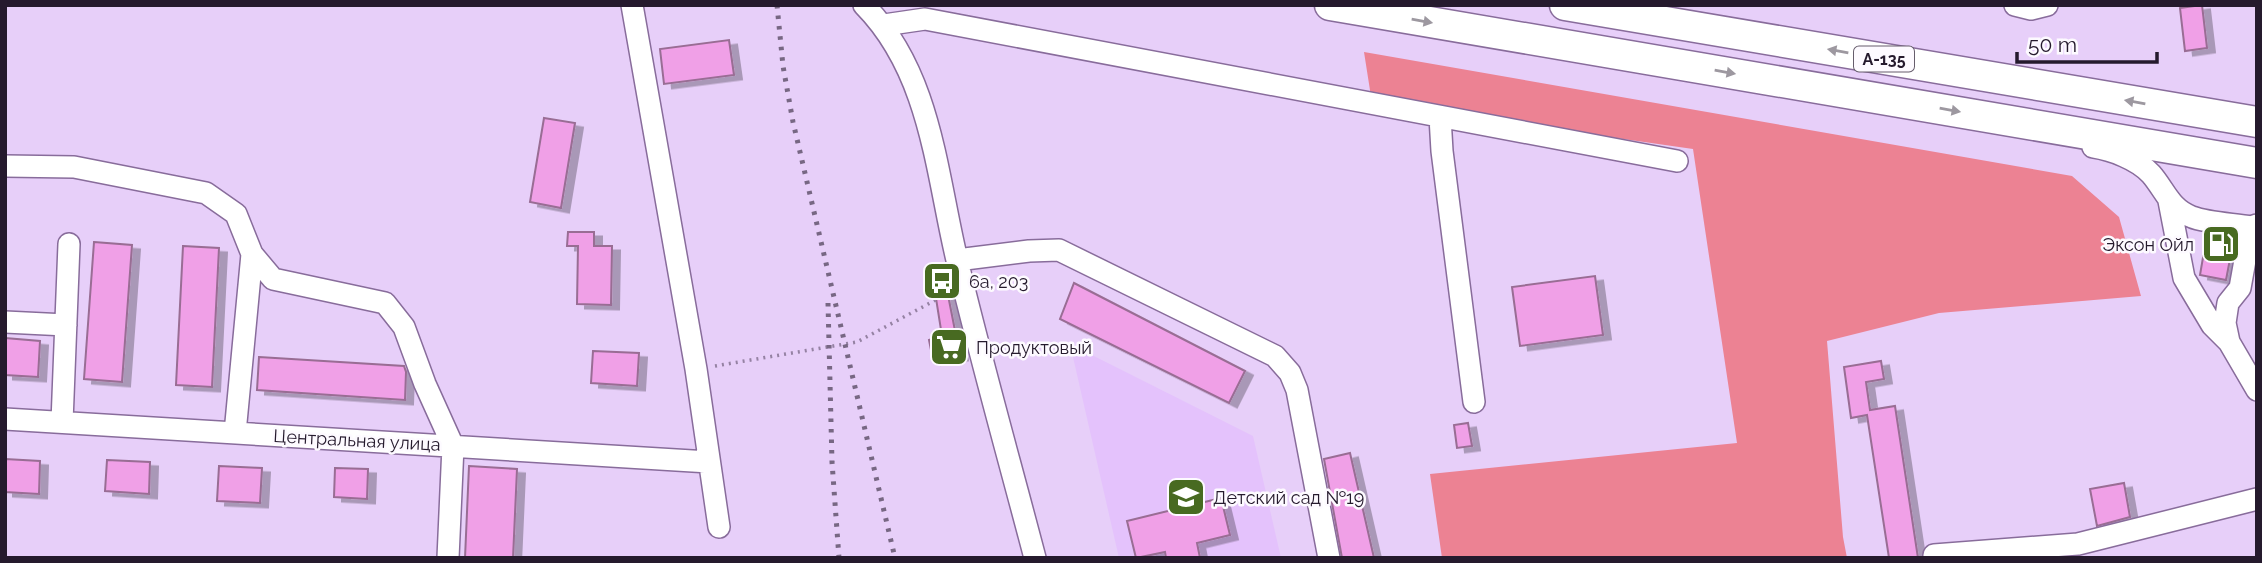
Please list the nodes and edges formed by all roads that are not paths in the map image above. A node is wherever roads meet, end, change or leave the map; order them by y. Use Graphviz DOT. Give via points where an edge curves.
graph roads {
  1 [pos="632,5"];
  2 [pos="864,5"];
  3 [pos="1330,5"];
  4 [pos="1565,5"];
  5 [pos="2015,5"];
  6 [pos="2047,5"];
  7 [pos="884,25"];
  8 [pos="1440,117"];
  9 [pos="2002,119"];
  10 [pos="2257,122"];
  11 [pos="1677,161"];
  12 [pos="2257,163"];
  13 [pos="5,166"];
  14 [pos="2169,201"];
  15 [pos="2254,226"];
  16 [pos="69,244"];
  17 [pos="252,254"];
  18 [pos="957,260"];
  19 [pos="5,322"];
  20 [pos="66,325"];
  21 [pos="2229,342"];
  22 [pos="2257,390"];
  23 [pos="1474,402"];
  24 [pos="5,419"];
  25 [pos="62,422"];
  26 [pos="235,433"];
  27 [pos="453,446"];
  28 [pos="709,462"];
  29 [pos="2257,499"];
  30 [pos="719,527"];
  31 [pos="1934,555"];
  32 [pos="448,558"];
  33 [pos="1035,558"];
  34 [pos="1329,558"];
  1 -- 28 [label="street"];
  2 -- 7 [label="street"];
  3 -- 9 [label="highway, А-135, one-way"];
  10 -- 4 [label="highway, А-135, one-way"];
  5 -- 6 [label="street" via="2031,9"];
  7 -- 8 [label="street" via="925,19"];
  7 -- 18 [label="street" via="918,89"];
  8 -- 11 [label="street"];
  8 -- 23 [label="street"];
  9 -- 12 [label="highway, А-135"];
  9 -- 14 [label="street" via="2023,135 2104,149 2131,159 2151,174"];
  13 -- 17 [label="street" via="74,167 206,192 236,214"];
  14 -- 15 [label="street" via="2191,217"];
  14 -- 21 [label="street" via="2184,278 2212,326"];
  15 -- 21 [label="street" via="2240,288 2228,303 2225,323"];
  16 -- 20 [label="street"];
  17 -- 26 [label="street"];
  17 -- 27 [label="street" via="273,279 386,303 404,327"];
  18 -- 33 [label="street"];
  18 -- 34 [label="street" via="1059,250 1275,356 1297,390"];
  19 -- 20 [label="street"];
  20 -- 25 [label="street"];
  21 -- 22 [label="street"];
  24 -- 25 [label="street, Центральная улица"];
  25 -- 26 [label="street, Центральная улица"];
  26 -- 27 [label="street, Центральная улица"];
  27 -- 28 [label="street, Центральная улица"];
  27 -- 32 [label="street"];
  28 -- 30 [label="street"];
  29 -- 31 [label="street" via="2078,544"];
}
